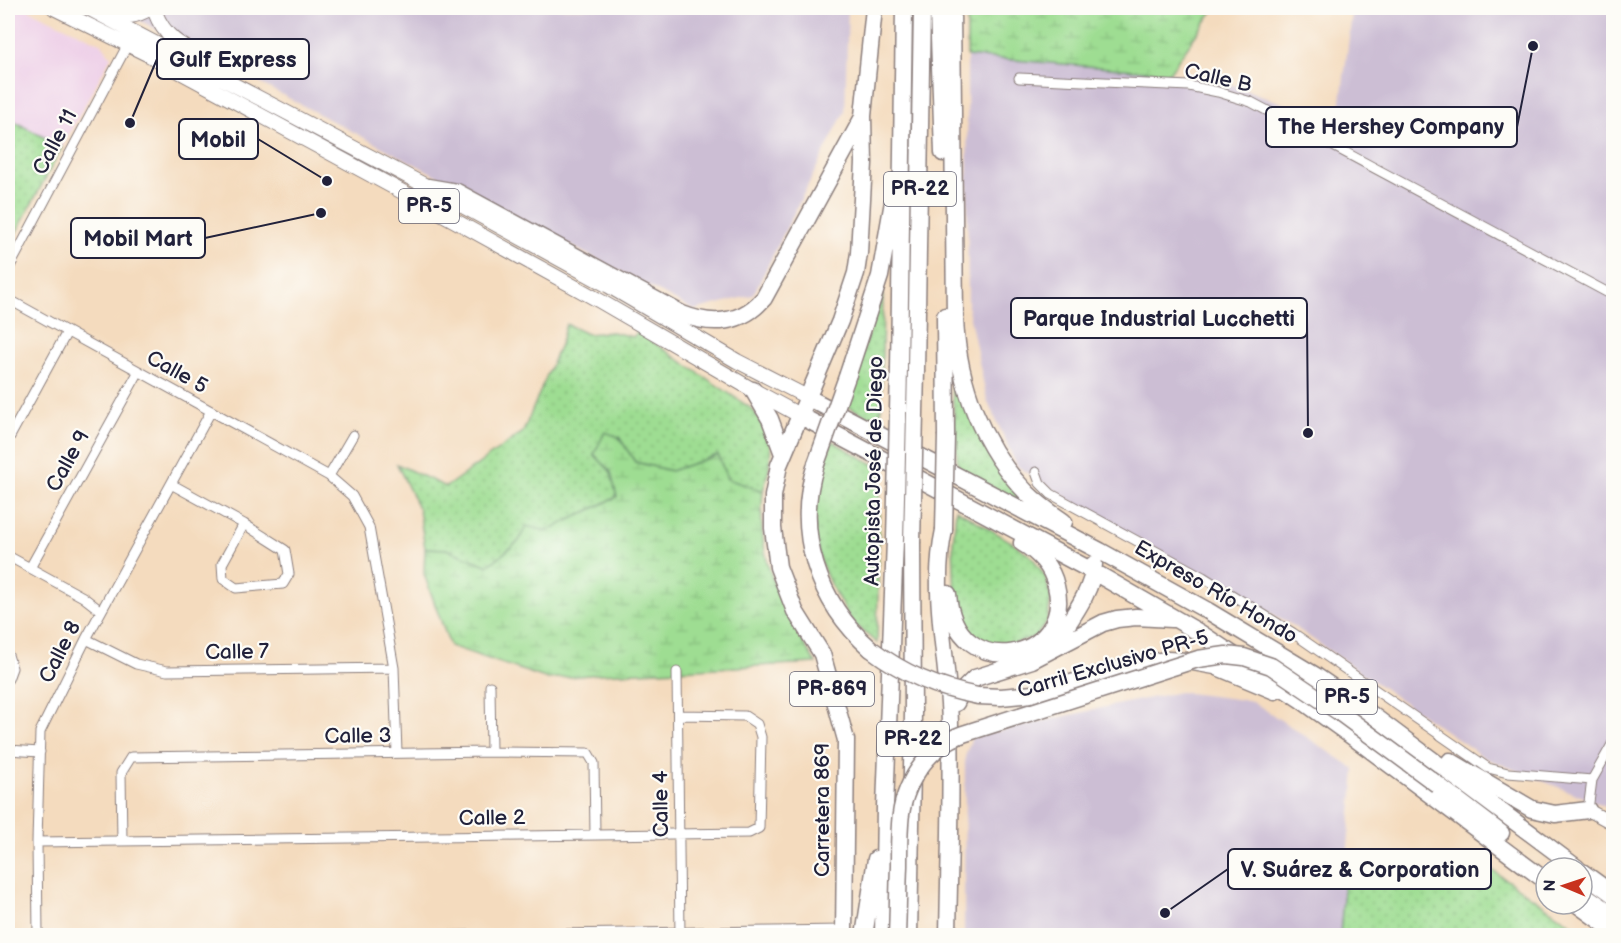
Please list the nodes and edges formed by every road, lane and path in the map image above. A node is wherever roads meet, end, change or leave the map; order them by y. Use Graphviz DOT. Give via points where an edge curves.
graph roads {
  1 [pos="54,8"];
  2 [pos="874,8"];
  3 [pos="904,8"];
  4 [pos="922,8"];
  5 [pos="938,8"];
  6 [pos="952,8"];
  7 [pos="92,9"];
  8 [pos="139,33"];
  9 [pos="128,44"];
  10 [pos="213,73"];
  11 [pos="1019,78"];
  12 [pos="863,116"];
  13 [pos="902,157"];
  14 [pos="428,187"];
  15 [pos="464,225"];
  16 [pos="561,260"];
  17 [pos="8,270"];
  18 [pos="1614,296"];
  19 [pos="8,299"];
  20 [pos="67,332"];
  21 [pos="138,371"];
  22 [pos="753,390"];
  23 [pos="807,397"];
  24 [pos="211,411"];
  25 [pos="799,415"];
  26 [pos="353,435"];
  27 [pos="8,440"];
  28 [pos="783,454"];
  29 [pos="1036,472"];
  30 [pos="329,476"];
  31 [pos="171,484"];
  32 [pos="999,522"];
  33 [pos="244,524"];
  34 [pos="944,530"];
  35 [pos="1094,548"];
  36 [pos="8,556"];
  37 [pos="30,568"];
  38 [pos="1094,572"];
  39 [pos="102,610"];
  40 [pos="1176,620"];
  41 [pos="86,639"];
  42 [pos="1053,648"];
  43 [pos="8,655"];
  44 [pos="394,668"];
  45 [pos="677,672"];
  46 [pos="8,679"];
  47 [pos="490,686"];
  48 [pos="1300,699"];
  49 [pos="1360,706"];
  50 [pos="678,715"];
  51 [pos="950,724"];
  52 [pos="1614,741"];
  53 [pos="8,750"];
  54 [pos="40,752"];
  55 [pos="491,752"];
  56 [pos="397,753"];
  57 [pos="1592,780"];
  58 [pos="885,807"];
  59 [pos="1588,810"];
  60 [pos="1614,824"];
  61 [pos="679,834"];
  62 [pos="595,835"];
  63 [pos="122,841"];
  64 [pos="38,842"];
  65 [pos="1561,856"];
  66 [pos="1534,858"];
  67 [pos="1534,872"];
  68 [pos="1594,881"];
  69 [pos="1614,895"];
  70 [pos="1594,901"];
  71 [pos="1614,915"];
  72 [pos="1593,916"];
  73 [pos="1614,931"];
  74 [pos="844,933"];
  75 [pos="680,934"];
  76 [pos="38,936"];
  77 [pos="412,936"];
  78 [pos="864,936"];
  79 [pos="884,936"];
  80 [pos="897,936"];
  81 [pos="909,936"];
  82 [pos="948,936"];
  1 -- 9 [label="main road, PR-5"];
  2 -- 12 [label="highway, Carretera 869"];
  3 -- 13 [label="highway, Autopista José de Diego / PR-22"];
  4 -- 81 [label="highway, Autopista José de Diego / PR-22, bridge"];
  5 -- 34 [label="highway, bridge" via="945,183"];
  6 -- 35 [label="highway" via="956,320 965,383 984,432 1016,480 1035,501"];
  7 -- 8 [label="main road, PR-5"];
  7 -- 10 [label="main road" via="120,16 152,10 170,38 213,62"];
  8 -- 9 [label="street, Calle 11"];
  8 -- 10 [label="main road, PR-5"];
  9 -- 15 [label="main road, PR-5"];
  9 -- 17 [label="street, Calle 11"];
  10 -- 14 [label="main road, PR-5"];
  11 -- 18 [label="street, Calle B" via="1189,86 1251,102"];
  12 -- 14 [label="highway" via="764,298 732,320 704,321 682,314 457,192"];
  12 -- 23 [label="highway, Carretera 869" via="864,163 856,273"];
  13 -- 48 [label="highway, bridge" via="880,276 809,493 807,515 814,564 835,608 853,632 896,668 978,696 1033,694 1140,663 1178,660 1223,668 1263,688"];
  13 -- 58 [label="highway, Autopista José de Diego / PR-22, bridge" via="895,540"];
  14 -- 16 [label="main road, PR-5"];
  15 -- 16 [label="main road" via="476,223 543,257"];
  15 -- 22 [label="main road, PR-5"];
  16 -- 23 [label="main road, PR-5"];
  19 -- 20 [label="street, Calle 5"];
  20 -- 21 [label="street, Calle 5"];
  20 -- 27 [label="street"];
  21 -- 24 [label="street, Calle 5"];
  21 -- 37 [label="street, Calle 9"];
  22 -- 25 [label="main road, PR-5"];
  22 -- 28 [label="highway" via="770,419"];
  23 -- 25 [label="highway, Carretera 869"];
  23 -- 35 [label="highway, Expreso Río Hondo / PR-5"];
  24 -- 30 [label="street, Calle 5"];
  24 -- 31 [label="street, Calle 8"];
  25 -- 28 [label="highway, Carretera 869 / PR-869"];
  25 -- 32 [label="highway, Expreso Río Hondo / PR-5"];
  26 -- 30 [label="street"];
  28 -- 74 [label="highway, Carretera 869 / PR-869" via="772,496 778,567 795,611 822,654 846,740"];
  29 -- 57 [label="street" via="1051,494 1203,577 1293,633 1488,768"];
  30 -- 44 [label="street, Calle 5" via="352,496 369,527"];
  31 -- 33 [label="street"];
  31 -- 39 [label="street, Calle 8"];
  32 -- 34 [label="highway" via="1007,534 1043,560 1057,590 1056,615 1048,630 1032,646 1011,653 981,649 964,637 955,624 948,600"];
  32 -- 38 [label="highway, Expreso Río Hondo / PR-5"];
  33 -- 33 [label="street" via="285,550 289,574 283,584 236,588 223,579 222,564"];
  34 -- 51 [label="highway" via="939,608"];
  35 -- 38 [label="highway"];
  35 -- 49 [label="highway, Expreso Río Hondo / PR-5" via="1208,611"];
  36 -- 37 [label="street"];
  37 -- 39 [label="street"];
  38 -- 40 [label="highway, Expreso Río Hondo / PR-5"];
  38 -- 42 [label="highway"];
  39 -- 41 [label="street, Calle 8"];
  40 -- 42 [label="highway" via="1117,619 1092,627"];
  40 -- 48 [label="highway, Expreso Río Hondo / PR-5"];
  41 -- 44 [label="street, Calle 7" via="136,664 167,671"];
  41 -- 54 [label="street, Calle 8" via="40,732"];
  42 -- 51 [label="highway" via="1032,660 975,678 962,691"];
  43 -- 46 [label="street" via="12,668"];
  44 -- 56 [label="street, Calle 5"];
  45 -- 50 [label="street, Calle 4"];
  47 -- 55 [label="street"];
  48 -- 67 [label="highway, Expreso Río Hondo / PR-5"];
  49 -- 59 [label="highway" via="1533,809 1556,814"];
  49 -- 65 [label="highway, Expreso Río Hondo / PR-5"];
  50 -- 61 [label="street, Calle 4"];
  50 -- 61 [label="street, Calle 2" via="745,716 757,724 761,736 759,828 749,833"];
  51 -- 82 [label="highway"];
  52 -- 57 [label="street"];
  53 -- 54 [label="street"];
  54 -- 64 [label="street, Calle 8"];
  55 -- 56 [label="street, Calle 3"];
  55 -- 62 [label="street, Calle 3" via="588,753 594,763"];
  56 -- 63 [label="street, Calle 3" via="131,758 121,773"];
  57 -- 59 [label="street"];
  58 -- 78 [label="highway"];
  58 -- 79 [label="highway, Autopista José de Diego / PR-22"];
  59 -- 60 [label="street"];
  61 -- 62 [label="street, Calle 2"];
  61 -- 75 [label="street, Calle 4"];
  62 -- 63 [label="street, Calle 2"];
  63 -- 64 [label="street, Calle 2"];
  64 -- 76 [label="street, Calle 8"];
  66 -- 80 [label="highway, Carril Exclusivo PR-5, bridge" via="1271,666 1226,655 1198,659 963,734 932,753 916,773 901,813"];
  68 -- 69 [label="highway"];
  70 -- 71 [label="highway"];
  72 -- 73 [label="highway"];
  74 -- 75 [label="street"];
  75 -- 77 [label="street"];
}
